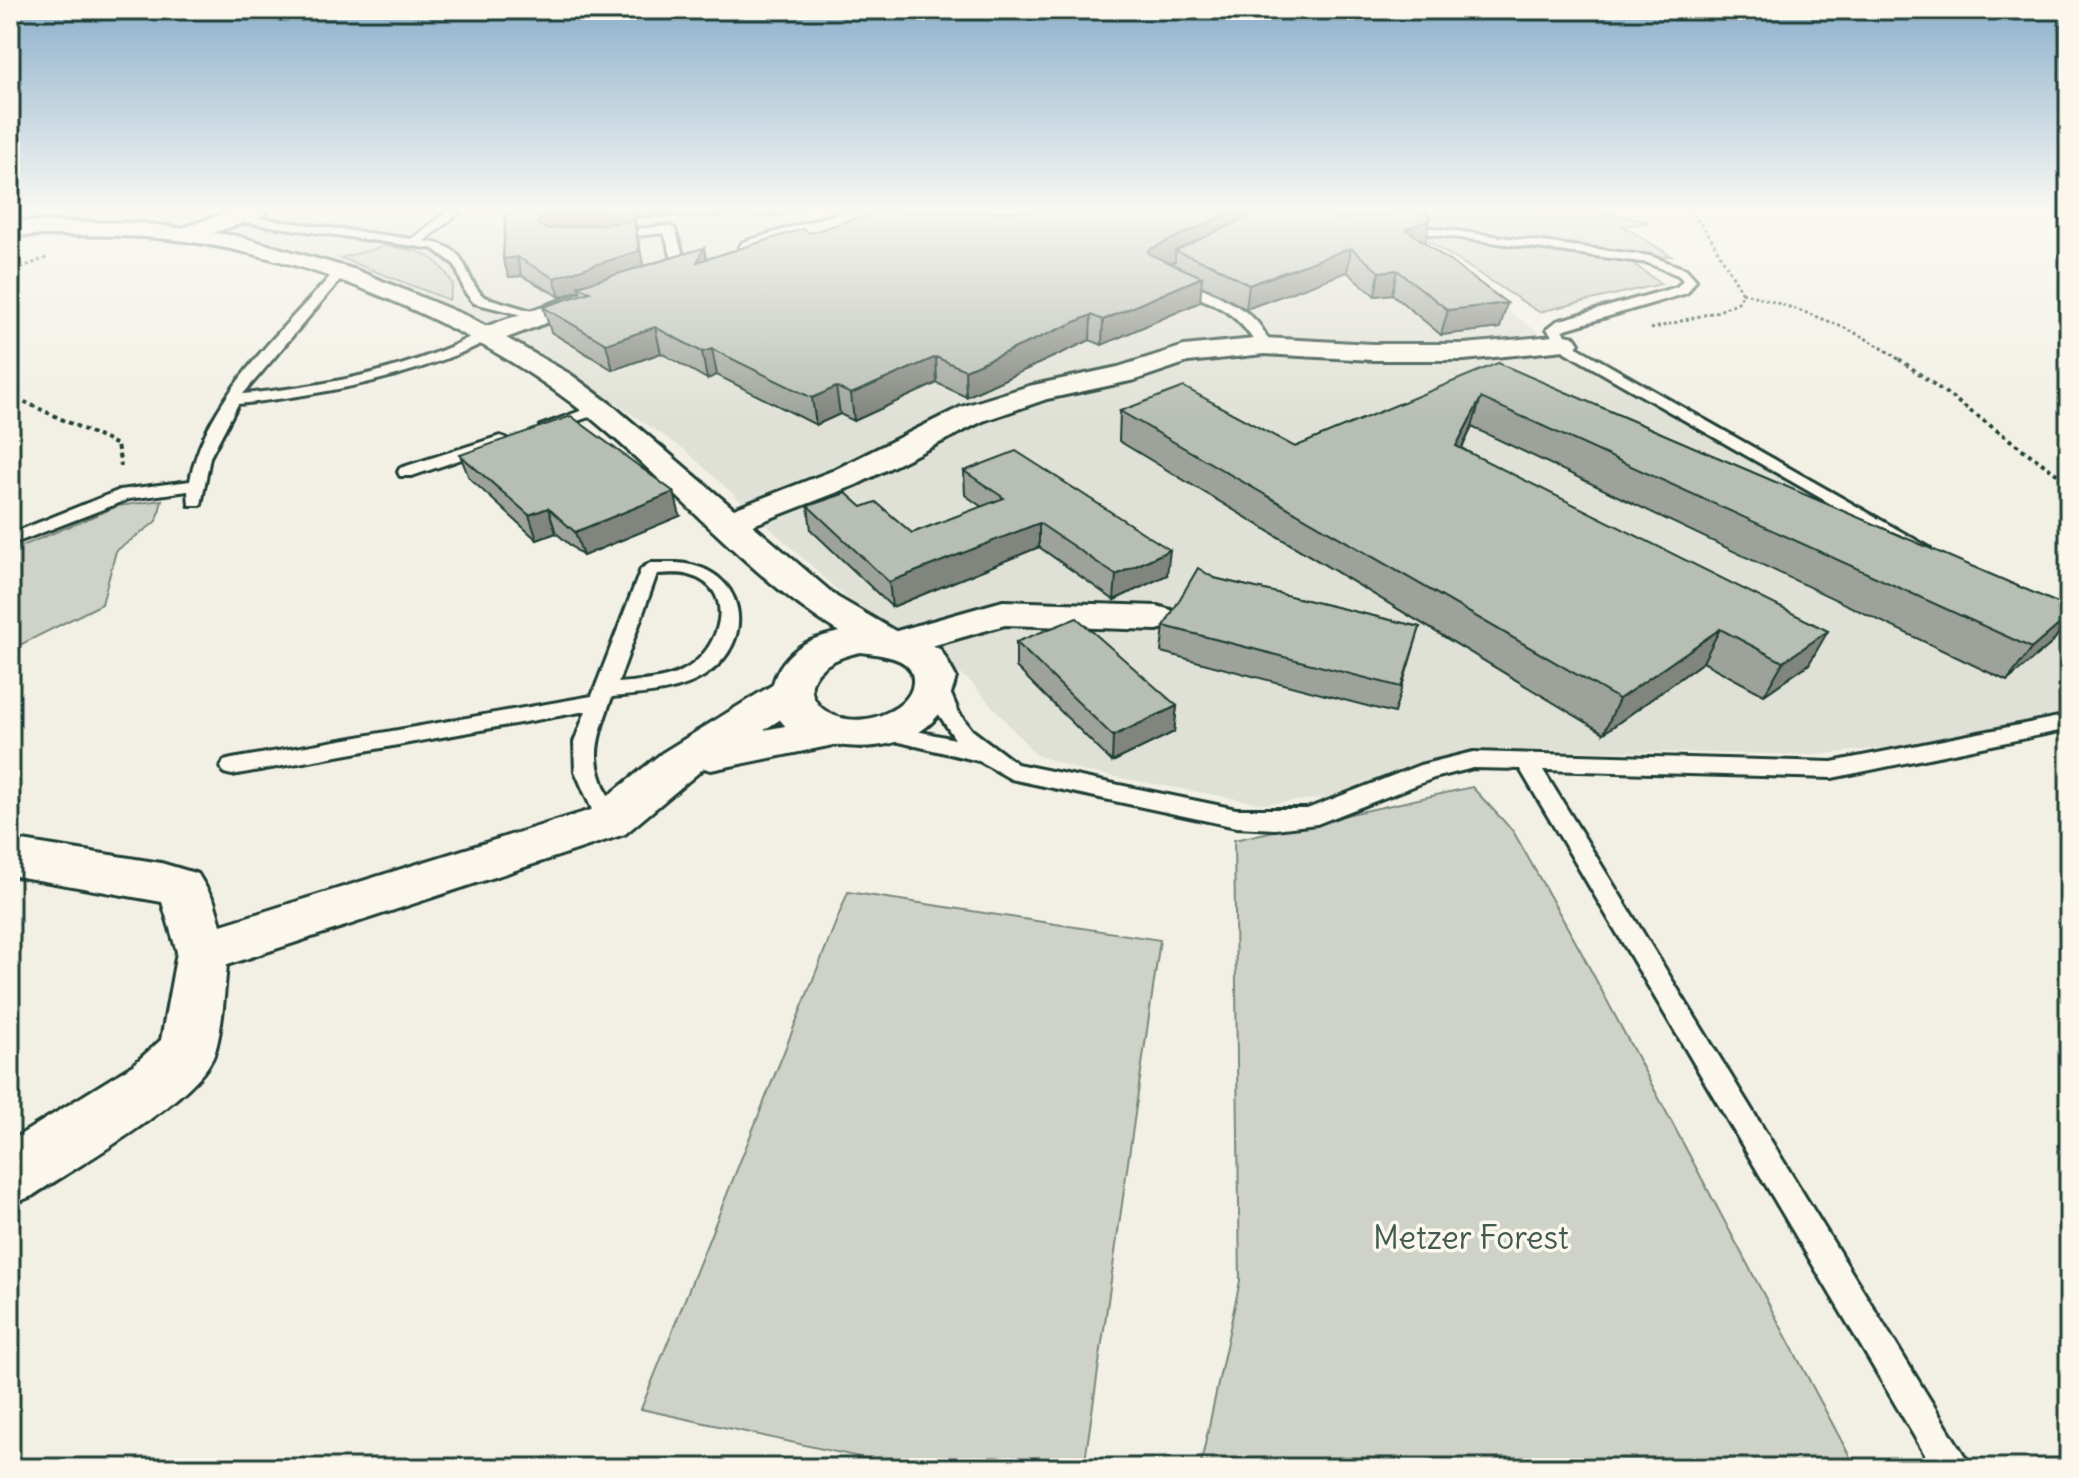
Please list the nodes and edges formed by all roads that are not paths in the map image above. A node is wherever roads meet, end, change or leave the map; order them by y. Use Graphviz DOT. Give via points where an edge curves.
graph roads {
  1 [pos="334,280"];
  2 [pos="356,280"];
  3 [pos="466,280"];
  4 [pos="1166,280"];
  5 [pos="1690,280"];
  6 [pos="623,286"];
  7 [pos="537,317"];
  8 [pos="483,337"];
  9 [pos="1565,343"];
  10 [pos="1264,346"];
  11 [pos="233,400"];
  12 [pos="599,409"];
  13 [pos="406,472"];
  14 [pos="728,523"];
  15 [pos="10,540"];
  16 [pos="1930,553"];
  17 [pos="797,586"];
  18 [pos="2027,608"];
  19 [pos="1003,613"];
  20 [pos="1157,618"];
  21 [pos="2069,632"];
  22 [pos="891,642"];
  23 [pos="935,676"];
  24 [pos="796,679"];
  25 [pos="601,697"];
  26 [pos="2069,722"];
  27 [pos="881,731"];
  28 [pos="833,732"];
  29 [pos="986,756"];
  30 [pos="1526,761"];
  31 [pos="678,764"];
  32 [pos="232,767"];
  33 [pos="608,822"];
  34 [pos="10,857"];
  35 [pos="203,952"];
  36 [pos="10,1175"];
  37 [pos="1954,1468"];
  1 -- 11 [label="lane"];
  2 -- 8 [label="street"];
  3 -- 7 [label="lane" via="479,300"];
  4 -- 10 [label="lane" via="1235,310 1259,330"];
  5 -- 9 [label="lane" via="1682,290 1562,324 1554,329"];
  6 -- 7 [label="street"];
  7 -- 8 [label="street"];
  8 -- 11 [label="lane" via="397,372 314,392"];
  8 -- 12 [label="street"];
  9 -- 10 [label="street" via="1464,352"];
  9 -- 16 [label="lane"];
  10 -- 14 [label="street" via="1184,354 1008,402 933,432 844,478"];
  11 -- 15 [label="lane" via="202,457 196,493 126,494"];
  12 -- 13 [label="lane"];
  12 -- 14 [label="street"];
  14 -- 17 [label="street"];
  17 -- 22 [label="street" via="848,623"];
  17 -- 24 [label="street"];
  18 -- 21 [label="lane"];
  19 -- 20 [label="street"];
  19 -- 22 [label="street"];
  19 -- 23 [label="street" via="975,630"];
  22 -- 23 [label="street" via="915,649"];
  22 -- 24 [label="street" via="839,644"];
  23 -- 27 [label="street" via="926,707"];
  23 -- 29 [label="lane" via="953,725"];
  24 -- 28 [label="street" via="793,707 802,718"];
  24 -- 31 [label="street"];
  25 -- 25 [label="lane" via="650,569 688,569 706,575 725,597 731,619 727,639 713,661 665,684"];
  25 -- 32 [label="lane"];
  25 -- 33 [label="lane" via="585,742 586,771"];
  26 -- 30 [label="lane" via="1832,770"];
  27 -- 28 [label="street"];
  27 -- 29 [label="lane"];
  28 -- 31 [label="street" via="735,748"];
  29 -- 30 [label="lane" via="1011,771 1046,780 1236,818 1275,820 1309,818 1428,771 1473,760"];
  30 -- 37 [label="lane"];
  31 -- 33 [label="street"];
  33 -- 35 [label="street"];
  34 -- 35 [label="street" via="180,888 189,901"];
  35 -- 36 [label="street" via="187,1052 154,1083"];
}
